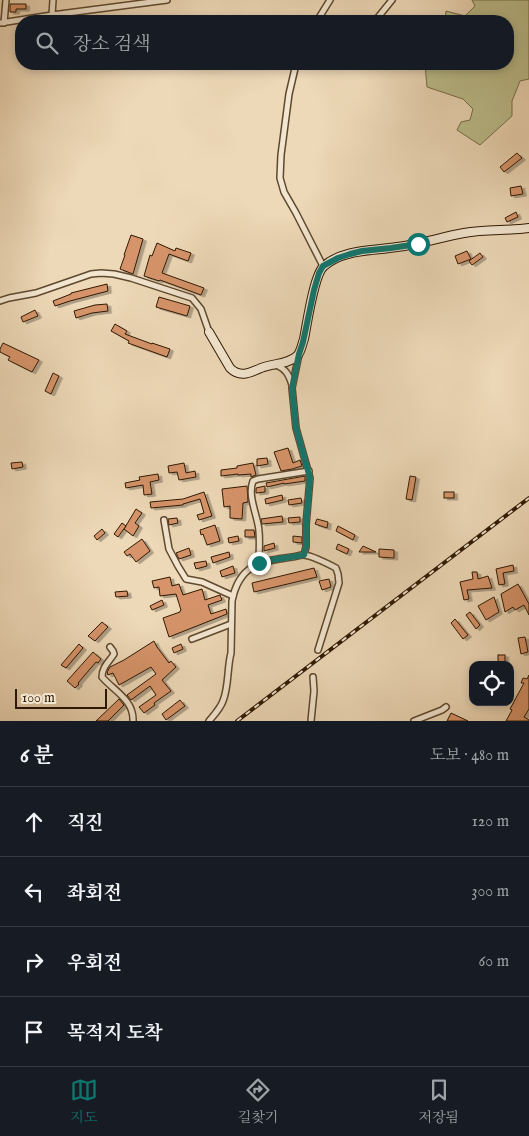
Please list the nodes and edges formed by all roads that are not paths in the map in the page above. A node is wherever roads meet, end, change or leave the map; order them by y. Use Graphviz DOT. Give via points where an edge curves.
graph roads {
  1 [pos="6,0"];
  2 [pos="53,0"];
  3 [pos="103,0"];
  4 [pos="167,0"];
  5 [pos="330,0"];
  6 [pos="392,0"];
  7 [pos="102,8"];
  8 [pos="52,15"];
  9 [pos="321,15"];
  10 [pos="380,15"];
  11 [pos="15,21"];
  12 [pos="2,23"];
  13 [pos="295,70"];
  14 [pos="529,228"];
  15 [pos="323,266"];
  16 [pos="0,301"];
  17 [pos="209,332"];
  18 [pos="299,354"];
  19 [pos="276,365"];
  20 [pos="292,388"];
  21 [pos="309,471"];
  22 [pos="164,520"];
  23 [pos="304,555"];
  24 [pos="259,563"];
  25 [pos="233,596"];
  26 [pos="231,624"];
  27 [pos="192,639"];
  28 [pos="110,647"];
  29 [pos="318,650"];
  30 [pos="313,677"];
  31 [pos="446,707"];
  32 [pos="134,721"];
  33 [pos="209,721"];
  34 [pos="311,721"];
  35 [pos="414,721"];
  1 -- 12 [label="street"];
  2 -- 8 [label="street"];
  3 -- 7 [label="street"];
  4 -- 7 [label="street"];
  5 -- 9 [label="street"];
  6 -- 10 [label="street"];
  7 -- 8 [label="street"];
  11 -- 12 [label="street"];
  13 -- 15 [label="street" via="280,178 284,192"];
  14 -- 15 [label="street" via="475,232 362,251"];
  15 -- 18 [label="street"];
  16 -- 17 [label="street" via="36,293 91,274 114,274 192,298 201,309"];
  17 -- 19 [label="street" via="234,373 247,374"];
  18 -- 19 [label="street"];
  18 -- 20 [label="street"];
  19 -- 20 [label="street" via="284,368"];
  20 -- 21 [label="street" via="296,428"];
  21 -- 23 [label="street"];
  21 -- 24 [label="street" via="258,479 251,485 259,531"];
  22 -- 25 [label="street" via="169,550 186,579 202,582"];
  23 -- 24 [label="street"];
  23 -- 29 [label="street" via="336,568 339,578"];
  24 -- 25 [label="street" via="240,580"];
  25 -- 26 [label="street"];
  26 -- 27 [label="street"];
  26 -- 33 [label="street" via="231,653 224,699"];
  28 -- 32 [label="street" via="114,654 102,671 102,677 128,702"];
  30 -- 34 [label="street"];
  31 -- 35 [label="street"];
}
